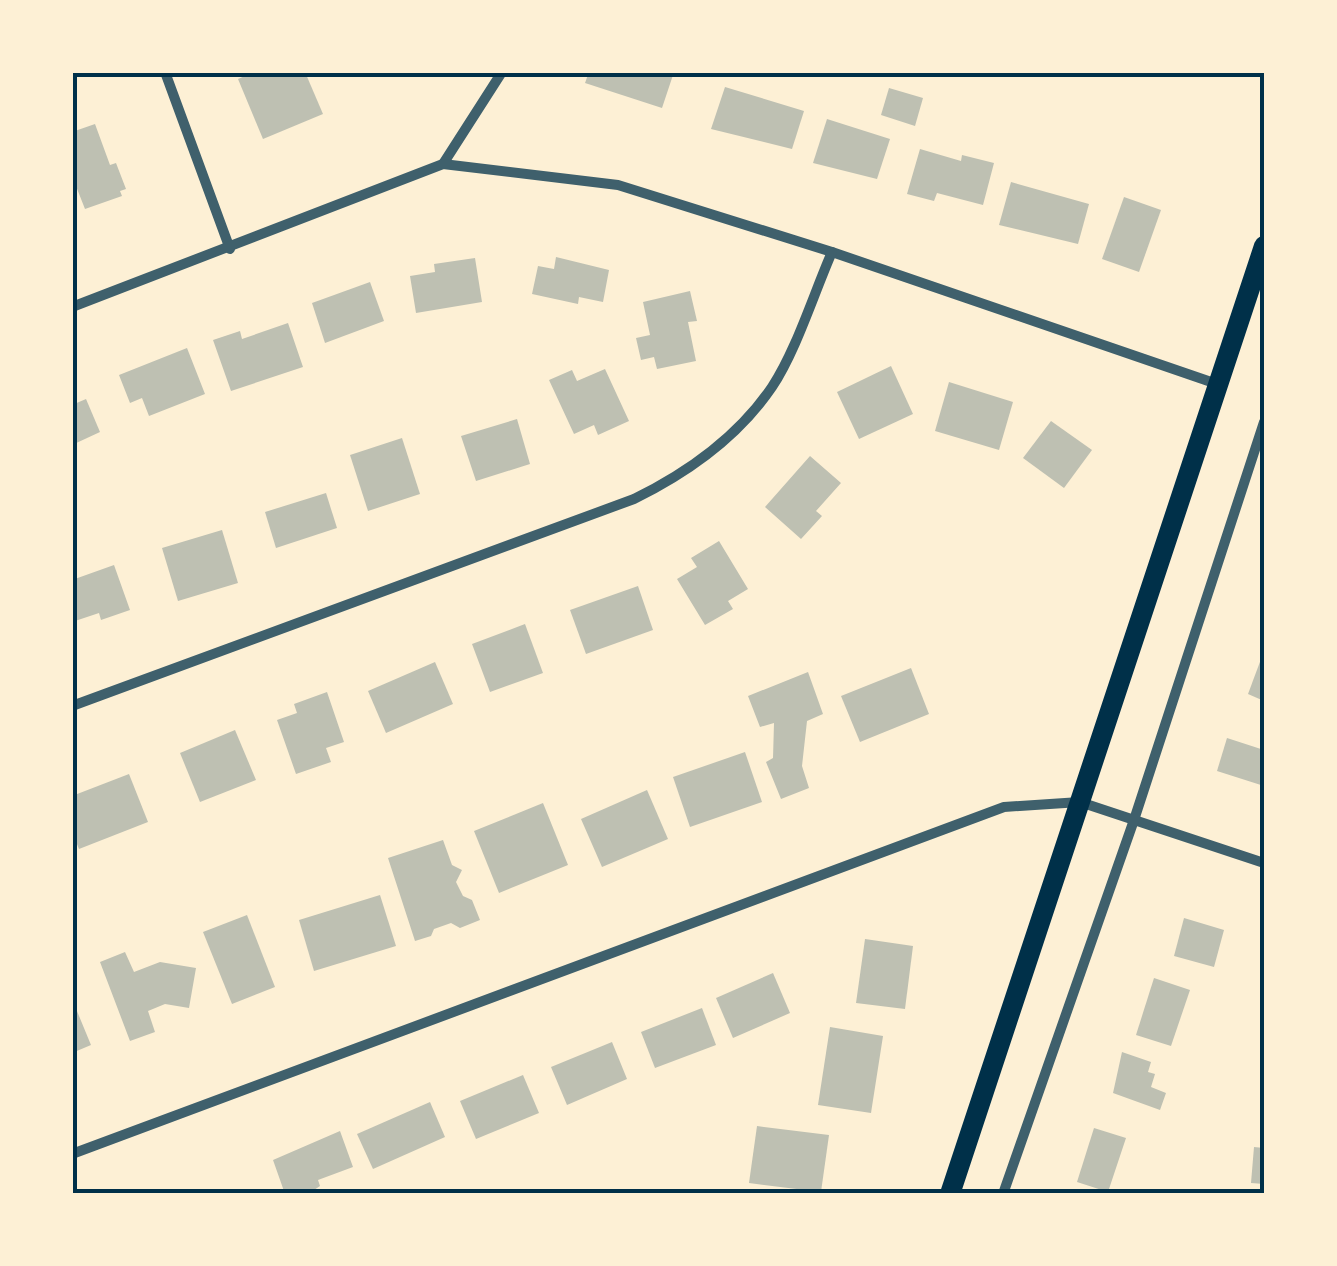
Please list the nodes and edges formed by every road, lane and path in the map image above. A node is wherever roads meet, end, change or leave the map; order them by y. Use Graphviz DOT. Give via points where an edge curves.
graph roads {
  1 [pos="165,72"];
  2 [pos="502,72"];
  3 [pos="443,164"];
  4 [pos="1264,246"];
  5 [pos="230,249"];
  6 [pos="832,252"];
  7 [pos="72,307"];
  8 [pos="1217,384"];
  9 [pos="1264,422"];
  10 [pos="72,706"];
  11 [pos="1080,802"];
  12 [pos="1134,820"];
  13 [pos="1264,863"];
  14 [pos="72,1154"];
  15 [pos="950,1194"];
  16 [pos="1003,1194"];
  1 -- 5 [label="street"];
  2 -- 3 [label="street"];
  3 -- 5 [label="street"];
  3 -- 6 [label="street" via="618,185"];
  4 -- 8 [label="main road"];
  5 -- 7 [label="street"];
  6 -- 8 [label="street"];
  6 -- 10 [label="street" via="772,387 718,447 672,480"];
  8 -- 11 [label="main road"];
  9 -- 12 [label="street"];
  11 -- 12 [label="street"];
  11 -- 14 [label="street" via="1004,806"];
  11 -- 15 [label="main road"];
  12 -- 13 [label="street"];
  12 -- 16 [label="street"];
}
